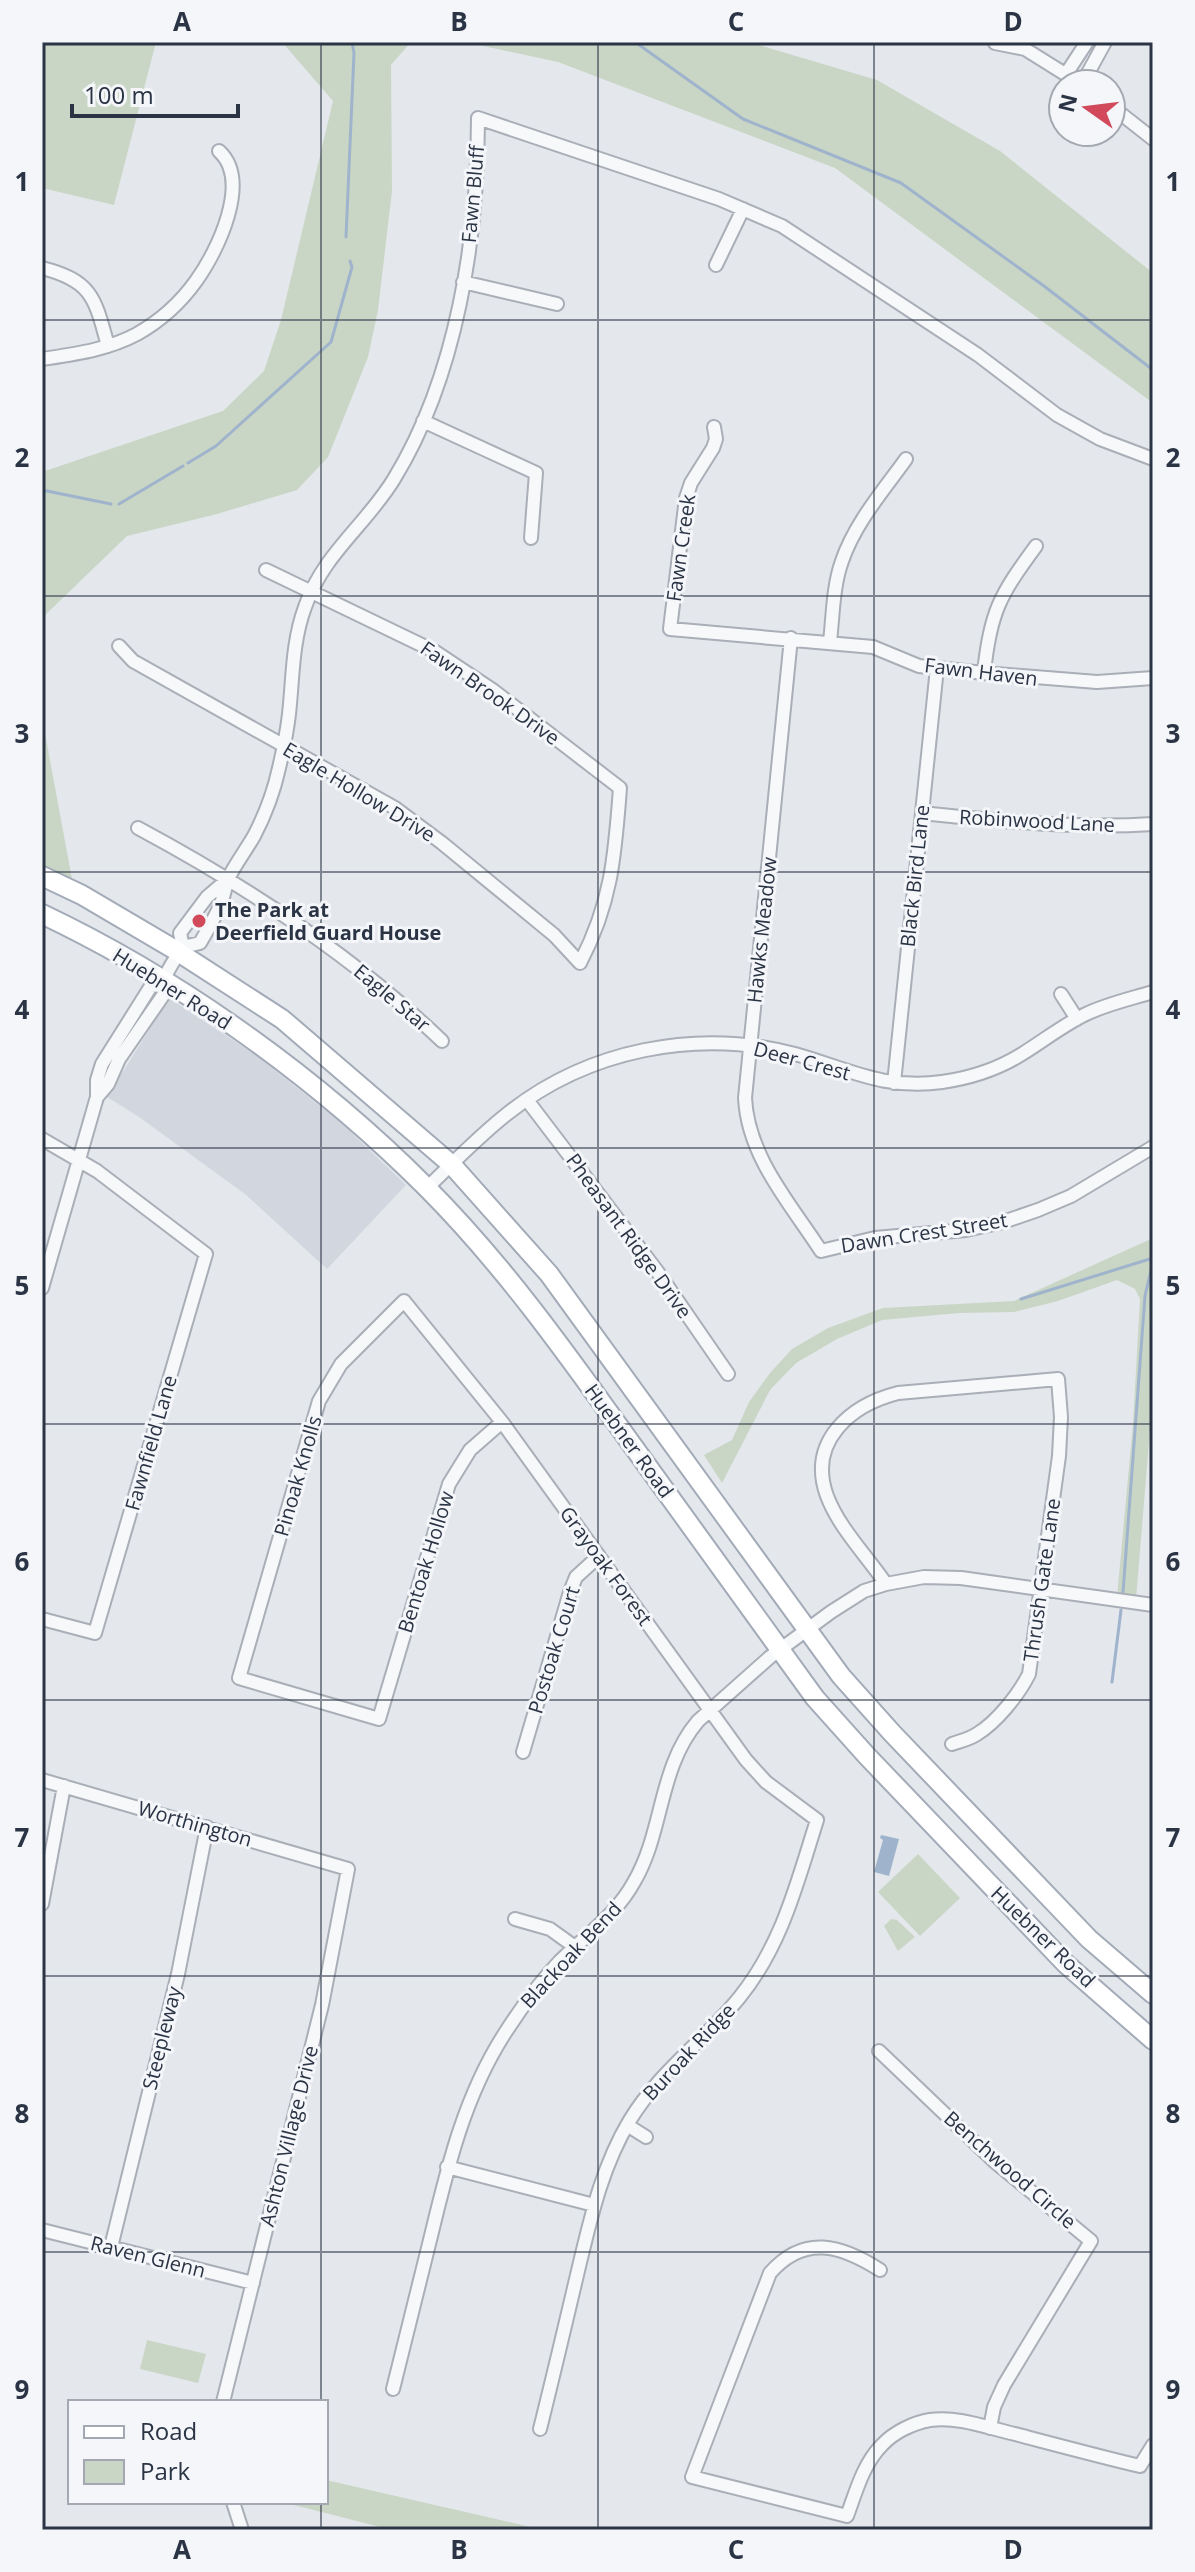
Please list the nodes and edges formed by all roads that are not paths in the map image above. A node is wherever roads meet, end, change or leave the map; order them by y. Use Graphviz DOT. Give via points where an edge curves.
graph roads {
  1 [pos="1087,42"];
  2 [pos="1105,42"];
  3 [pos="995,43"];
  4 [pos="1056,68"];
  5 [pos="1070,68"];
  6 [pos="1091,68"];
  7 [pos="1127,119"];
  8 [pos="1153,139"];
  9 [pos="219,151"];
  10 [pos="743,209"];
  11 [pos="716,265"];
  12 [pos="42,268"];
  13 [pos="463,282"];
  14 [pos="557,304"];
  15 [pos="108,346"];
  16 [pos="42,359"];
  17 [pos="423,421"];
  18 [pos="714,427"];
  19 [pos="906,459"];
  20 [pos="1153,459"];
  21 [pos="531,538"];
  22 [pos="1036,546"];
  23 [pos="266,570"];
  24 [pos="311,590"];
  25 [pos="670,629"];
  26 [pos="791,638"];
  27 [pos="830,642"];
  28 [pos="119,646"];
  29 [pos="937,668"];
  30 [pos="984,673"];
  31 [pos="1153,678"];
  32 [pos="283,746"];
  33 [pos="922,813"];
  34 [pos="1153,824"];
  35 [pos="138,828"];
  36 [pos="42,876"];
  37 [pos="228,879"];
  38 [pos="42,914"];
  39 [pos="181,950"];
  40 [pos="580,963"];
  41 [pos="163,983"];
  42 [pos="1153,992"];
  43 [pos="1061,994"];
  44 [pos="1077,1019"];
  45 [pos="442,1041"];
  46 [pos="750,1046"];
  47 [pos="894,1083"];
  48 [pos="527,1100"];
  49 [pos="42,1139"];
  50 [pos="1153,1147"];
  51 [pos="80,1160"];
  52 [pos="452,1165"];
  53 [pos="427,1188"];
  54 [pos="821,1251"];
  55 [pos="42,1288"];
  56 [pos="404,1301"];
  57 [pos="728,1374"];
  58 [pos="502,1422"];
  59 [pos="599,1556"];
  60 [pos="886,1584"];
  61 [pos="1042,1590"];
  62 [pos="1153,1605"];
  63 [pos="42,1619"];
  64 [pos="808,1630"];
  65 [pos="781,1650"];
  66 [pos="709,1710"];
  67 [pos="379,1719"];
  68 [pos="952,1744"];
  69 [pos="523,1752"];
  70 [pos="42,1780"];
  71 [pos="64,1786"];
  72 [pos="817,1820"];
  73 [pos="207,1827"];
  74 [pos="348,1869"];
  75 [pos="42,1904"];
  76 [pos="515,1919"];
  77 [pos="575,1947"];
  78 [pos="1153,1994"];
  79 [pos="1153,2040"];
  80 [pos="879,2051"];
  81 [pos="627,2125"];
  82 [pos="646,2137"];
  83 [pos="447,2167"];
  84 [pos="594,2205"];
  85 [pos="42,2230"];
  86 [pos="111,2247"];
  87 [pos="880,2270"];
  88 [pos="253,2283"];
  89 [pos="393,2389"];
  90 [pos="224,2400"];
  91 [pos="990,2428"];
  92 [pos="540,2429"];
  93 [pos="1153,2445"];
  94 [pos="234,2504"];
  95 [pos="242,2530"];
  1 -- 5 [label="street"];
  2 -- 6 [label="street"];
  3 -- 4 [label="street" via="1025,49"];
  7 -- 8 [label="street"];
  9 -- 15 [label="street" via="231,169 233,187 225,224 207,265 167,312 139,333"];
  10 -- 11 [label="street"];
  10 -- 13 [label="street, Fawn Bluff" via="478,118"];
  10 -- 20 [label="street, Fawn Bluff" via="805,241 978,355 1057,415"];
  12 -- 15 [label="street" via="84,285"];
  13 -- 14 [label="street"];
  13 -- 17 [label="street, Fawn Bluff" via="439,380"];
  15 -- 16 [label="street"];
  17 -- 21 [label="street" via="536,473"];
  17 -- 24 [label="street, Fawn Bluff" via="382,499 338,548"];
  18 -- 25 [label="street, Fawn Creek" via="713,448 686,498"];
  19 -- 27 [label="street" via="848,546 837,578"];
  22 -- 30 [label="street" via="998,603"];
  23 -- 24 [label="street, Fawn Brook Drive"];
  24 -- 32 [label="street, Fawn Bluff" via="295,642"];
  24 -- 40 [label="street, Fawn Brook Drive" via="434,651 620,788 611,881 595,936"];
  25 -- 26 [label="street, Fawn Haven"];
  26 -- 27 [label="street, Fawn Haven"];
  26 -- 46 [label="street, Hawks Meadow"];
  27 -- 29 [label="street, Fawn Haven" via="873,647"];
  28 -- 32 [label="street, Eagle Hollow Drive" via="133,661"];
  29 -- 30 [label="street, Fawn Haven"];
  29 -- 33 [label="street, Black Bird Lane"];
  30 -- 31 [label="street, Fawn Haven" via="1097,682"];
  32 -- 37 [label="street, Fawn Bluff" via="256,832"];
  32 -- 40 [label="street, Eagle Hollow Drive" via="395,808 554,935"];
  33 -- 34 [label="street, Robinwood Lane" via="1036,825"];
  33 -- 47 [label="street, Black Bird Lane"];
  35 -- 37 [label="street, Eagle Star"];
  36 -- 39 [label="main road, Huebner Road"];
  37 -- 39 [label="street, Fawn Bluff" via="180,933"];
  37 -- 39 [label="street, Fawn Bluff" via="221,905 200,943"];
  37 -- 45 [label="street, Eagle Star" via="310,932"];
  38 -- 41 [label="main road, Huebner Road"];
  39 -- 41 [label="street"];
  39 -- 52 [label="main road, Huebner Road" via="282,1019"];
  41 -- 51 [label="street" via="151,986 102,1064"];
  41 -- 53 [label="main road, Huebner Road" via="262,1046"];
  42 -- 44 [label="street, Deer Crest"];
  43 -- 44 [label="street"];
  44 -- 47 [label="street, Deer Crest" via="983,1072 941,1082"];
  46 -- 47 [label="street, Deer Crest"];
  46 -- 48 [label="street, Deer Crest" via="697,1043 630,1053 566,1077"];
  46 -- 54 [label="street, Hawks Meadow" via="745,1098 751,1137"];
  48 -- 52 [label="street, Deer Crest"];
  48 -- 57 [label="street, Pheasant Ridge Drive"];
  49 -- 51 [label="street"];
  50 -- 54 [label="street, Dawn Crest Street" via="1071,1196 1003,1222 875,1238"];
  51 -- 55 [label="street"];
  51 -- 63 [label="street, Fawnfield Lane" via="206,1254 95,1633"];
  52 -- 53 [label="street, Deer Crest"];
  52 -- 64 [label="main road, Huebner Road" via="549,1274"];
  53 -- 65 [label="main road, Huebner Road" via="523,1295"];
  56 -- 58 [label="street, Grayoak Forest"];
  56 -- 67 [label="street, Pinoak Knolls" via="341,1364 319,1401 239,1678"];
  58 -- 59 [label="street, Grayoak Forest"];
  58 -- 67 [label="street, Bentoak Hollow" via="470,1450 449,1484"];
  59 -- 66 [label="street, Grayoak Forest"];
  59 -- 69 [label="street, Postoak Court" via="576,1577 570,1592"];
  60 -- 61 [label="street, Blackoak Bend" via="943,1576"];
  60 -- 61 [label="street, Thrush Gate Lane" via="827,1495 827,1448 843,1421 878,1398 898,1393 1058,1379 1060,1437"];
  60 -- 64 [label="street, Blackoak Bend" via="864,1591"];
  61 -- 62 [label="street, Blackoak Bend"];
  61 -- 68 [label="street, Thrush Gate Lane" via="1022,1688 977,1734"];
  64 -- 65 [label="street, Blackoak Bend"];
  64 -- 78 [label="main road, Huebner Road" via="841,1676 1010,1857 1089,1939"];
  65 -- 66 [label="street, Blackoak Bend"];
  65 -- 79 [label="main road, Huebner Road" via="825,1709 985,1881 1066,1964"];
  66 -- 72 [label="street, Grayoak Forest" via="766,1782"];
  66 -- 77 [label="street, Blackoak Bend" via="675,1757 638,1876 607,1919"];
  70 -- 71 [label="street, Worthington"];
  71 -- 73 [label="street, Worthington"];
  71 -- 75 [label="street"];
  72 -- 81 [label="street, Buroak Ridge" via="796,1894 762,1965 742,1995 649,2092"];
  73 -- 74 [label="street, Worthington"];
  73 -- 86 [label="street, Steepleway" via="178,1974"];
  74 -- 88 [label="street, Ashton Village Drive" via="322,2005"];
  76 -- 77 [label="street" via="550,1929"];
  77 -- 83 [label="street, Blackoak Bend" via="502,2036 461,2122"];
  80 -- 91 [label="street, Benchwood Circle" via="994,2161 1091,2241 1004,2385"];
  81 -- 82 [label="street"];
  81 -- 84 [label="street, Buroak Ridge"];
  83 -- 84 [label="street"];
  83 -- 89 [label="street, Blackoak Bend"];
  84 -- 92 [label="street, Buroak Ridge"];
  85 -- 86 [label="street, Raven Glenn"];
  86 -- 88 [label="street, Raven Glenn"];
  87 -- 91 [label="street" via="861,2258 822,2247 804,2248 782,2259 770,2273 692,2477 847,2516 870,2460 896,2434 939,2420"];
  88 -- 90 [label="street, Ashton Village Drive"];
  91 -- 93 [label="street" via="1140,2466"];
  94 -- 95 [label="street"];
}
